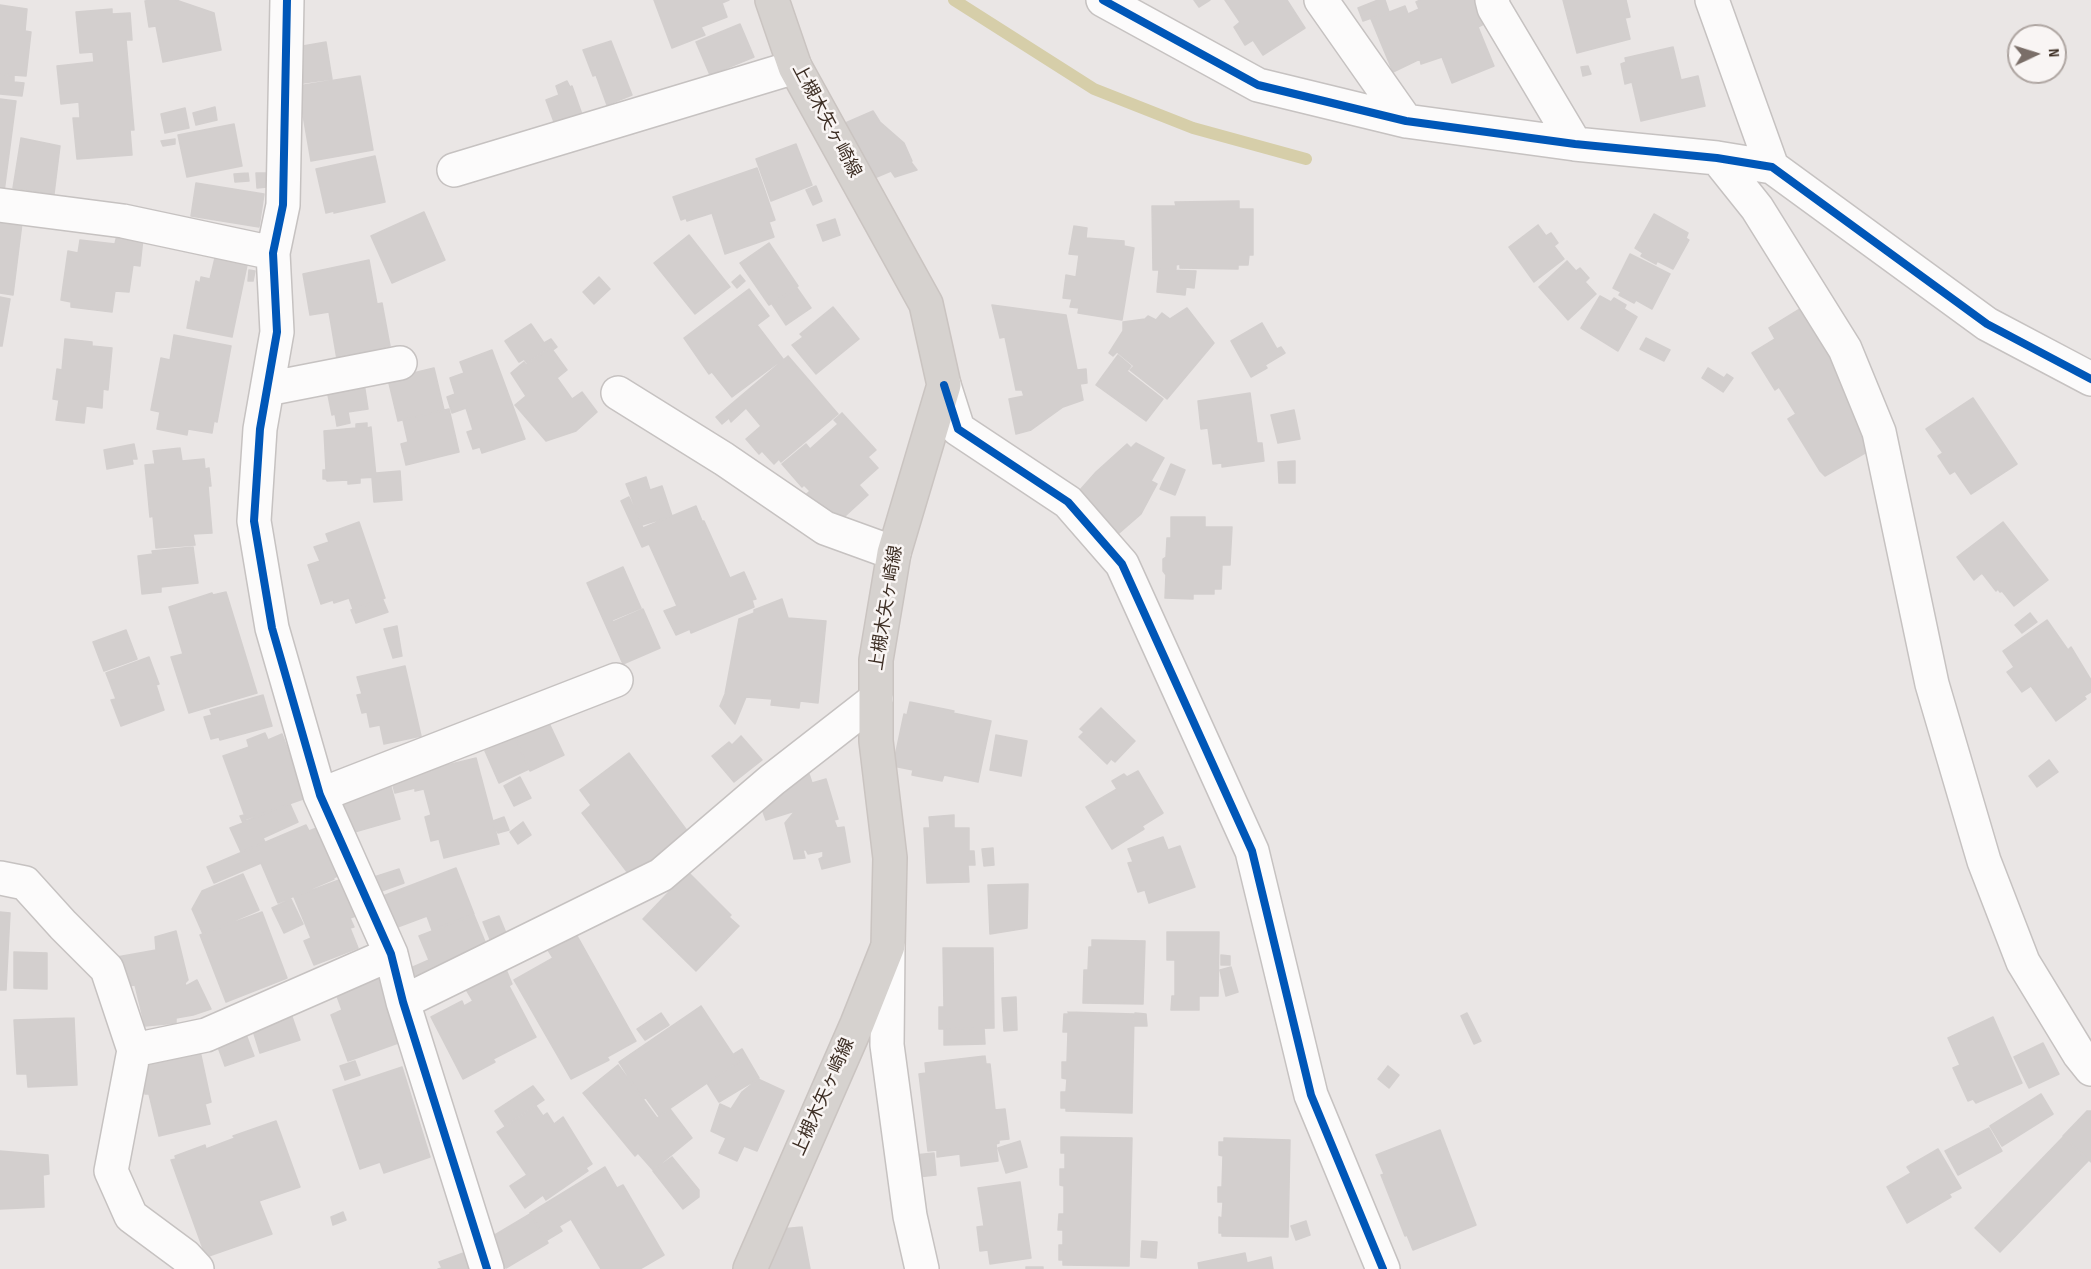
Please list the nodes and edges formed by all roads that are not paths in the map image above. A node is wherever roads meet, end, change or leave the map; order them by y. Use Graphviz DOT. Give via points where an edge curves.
graph roads {
  1 [pos="287,0"];
  2 [pos="772,0"];
  3 [pos="1103,0"];
  4 [pos="1321,0"];
  5 [pos="1492,0"];
  6 [pos="1712,0"];
  7 [pos="795,67"];
  8 [pos="1406,121"];
  9 [pos="1575,144"];
  10 [pos="1717,158"];
  11 [pos="1772,168"];
  12 [pos="454,170"];
  13 [pos="0,205"];
  14 [pos="273,253"];
  15 [pos="400,363"];
  16 [pos="2091,379"];
  17 [pos="944,385"];
  18 [pos="267,389"];
  19 [pos="618,393"];
  20 [pos="894,553"];
  21 [pos="616,680"];
  22 [pos="876,699"];
  23 [pos="320,795"];
  24 [pos="0,878"];
  25 [pos="888,946"];
  26 [pos="391,954"];
  27 [pos="404,1002"];
  28 [pos="134,1050"];
  29 [pos="2091,1069"];
  30 [pos="197,1269"];
  31 [pos="487,1269"];
  32 [pos="750,1269"];
  33 [pos="922,1269"];
  34 [pos="1383,1269"];
  1 -- 14 [label="street" via="283,205"];
  2 -- 7 [label="main road, 上槻木矢ヶ崎線"];
  3 -- 8 [label="street" via="1258,85"];
  4 -- 8 [label="street"];
  5 -- 9 [label="street"];
  6 -- 11 [label="street"];
  7 -- 12 [label="street"];
  7 -- 17 [label="main road, 上槻木矢ヶ崎線" via="926,304"];
  8 -- 9 [label="street"];
  9 -- 10 [label="street"];
  10 -- 11 [label="street"];
  10 -- 29 [label="street" via="1757,208 1845,349 1875,421 1932,684 1984,861 2022,962"];
  11 -- 16 [label="street" via="1987,324"];
  13 -- 14 [label="street" via="123,221"];
  14 -- 18 [label="street" via="277,332"];
  15 -- 18 [label="street"];
  17 -- 20 [label="main road, 上槻木矢ヶ崎線"];
  17 -- 34 [label="street" via="958,429 1068,502 1122,564 1252,851 1311,1095"];
  18 -- 23 [label="street" via="260,429 254,521 272,628"];
  19 -- 20 [label="street" via="825,528"];
  20 -- 22 [label="main road, 上槻木矢ヶ崎線" via="876,660"];
  21 -- 23 [label="street"];
  22 -- 25 [label="main road, 上槻木矢ヶ崎線" via="876,741 890,858"];
  22 -- 27 [label="street" via="772,780 661,875"];
  23 -- 26 [label="street"];
  24 -- 28 [label="street" via="25,883 107,969"];
  25 -- 32 [label="main road, 上槻木矢ヶ崎線"];
  25 -- 33 [label="street" via="888,1046 910,1216"];
  26 -- 27 [label="street"];
  26 -- 28 [label="street" via="206,1035"];
  27 -- 31 [label="street"];
  28 -- 30 [label="street" via="111,1171 131,1216 186,1256"];
}
